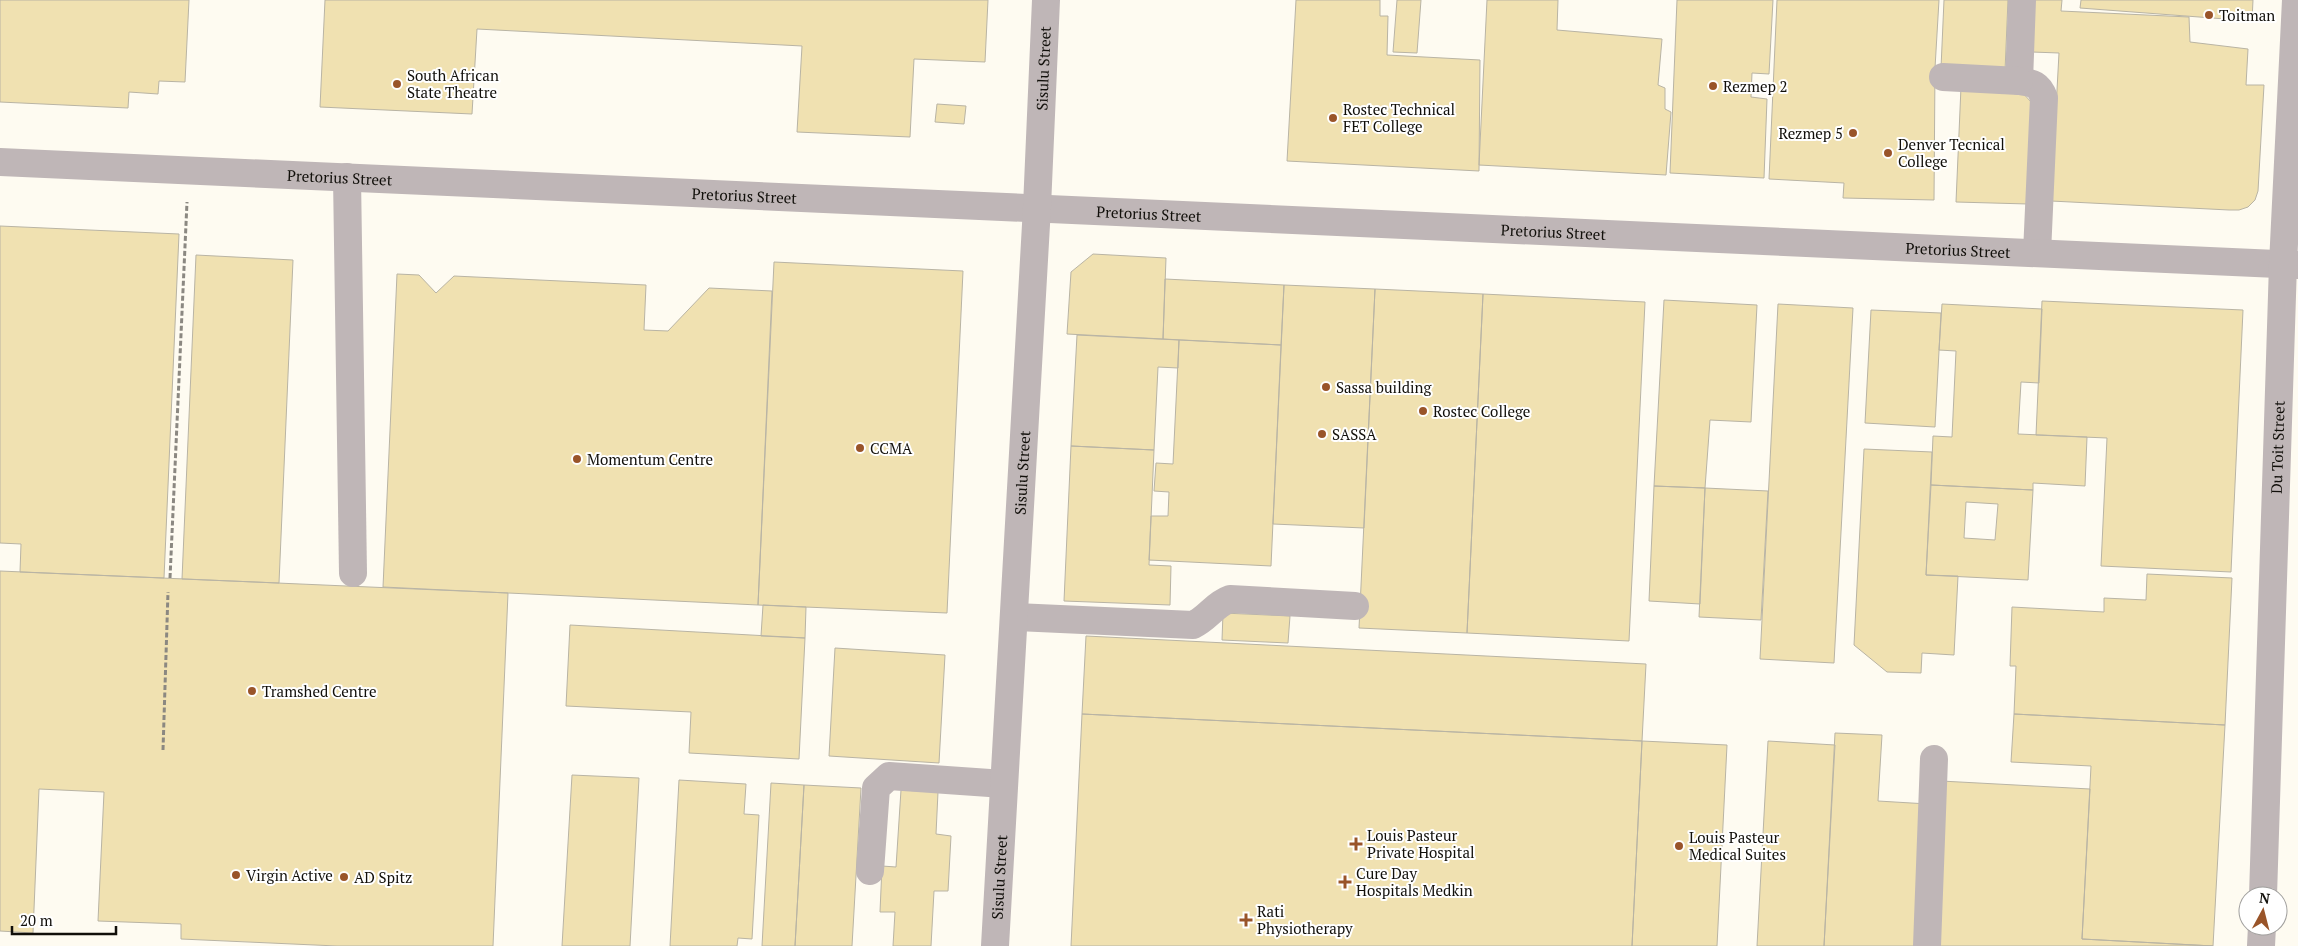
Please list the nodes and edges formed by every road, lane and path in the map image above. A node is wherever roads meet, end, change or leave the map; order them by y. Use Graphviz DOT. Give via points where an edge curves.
graph roads {
  1 [pos="1046,0"];
  2 [pos="2022,0"];
  3 [pos="2296,0"];
  4 [pos="1943,77"];
  5 [pos="2019,81"];
  6 [pos="0,162"];
  7 [pos="189,170"];
  8 [pos="348,177"];
  9 [pos="1037,207"];
  10 [pos="2037,253"];
  11 [pos="2291,264"];
  12 [pos="169,455"];
  13 [pos="176,456"];
  14 [pos="353,573"];
  15 [pos="170,578"];
  16 [pos="168,592"];
  17 [pos="1355,606"];
  18 [pos="1014,618"];
  19 [pos="163,750"];
  20 [pos="1934,759"];
  21 [pos="1004,784"];
  22 [pos="870,871"];
  23 [pos="2263,886"];
  24 [pos="995,946"];
  25 [pos="1927,946"];
  1 -- 9 [label="street, Sisulu Street"];
  2 -- 5 [label="street"];
  3 -- 11 [label="street, Du Toit Street"];
  4 -- 5 [label="street"];
  5 -- 10 [label="street" via="2036,84 2044,98"];
  6 -- 7 [label="street, Pretorius Street"];
  7 -- 8 [label="street, Pretorius Street"];
  7 -- 13 [label="path"];
  8 -- 9 [label="street, Pretorius Street"];
  8 -- 14 [label="street"];
  9 -- 10 [label="street, Pretorius Street"];
  9 -- 18 [label="street, Sisulu Street"];
  10 -- 11 [label="street, Pretorius Street"];
  11 -- 23 [label="street, Du Toit Street"];
  12 -- 13 [label="path"];
  13 -- 15 [label="path"];
  16 -- 19 [label="path"];
  17 -- 18 [label="street" via="1230,599 1220,602 1204,620 1193,625"];
  18 -- 21 [label="street, Sisulu Street"];
  20 -- 25 [label="street"];
  21 -- 22 [label="street" via="889,776 876,788"];
  21 -- 24 [label="street, Sisulu Street"];
}
